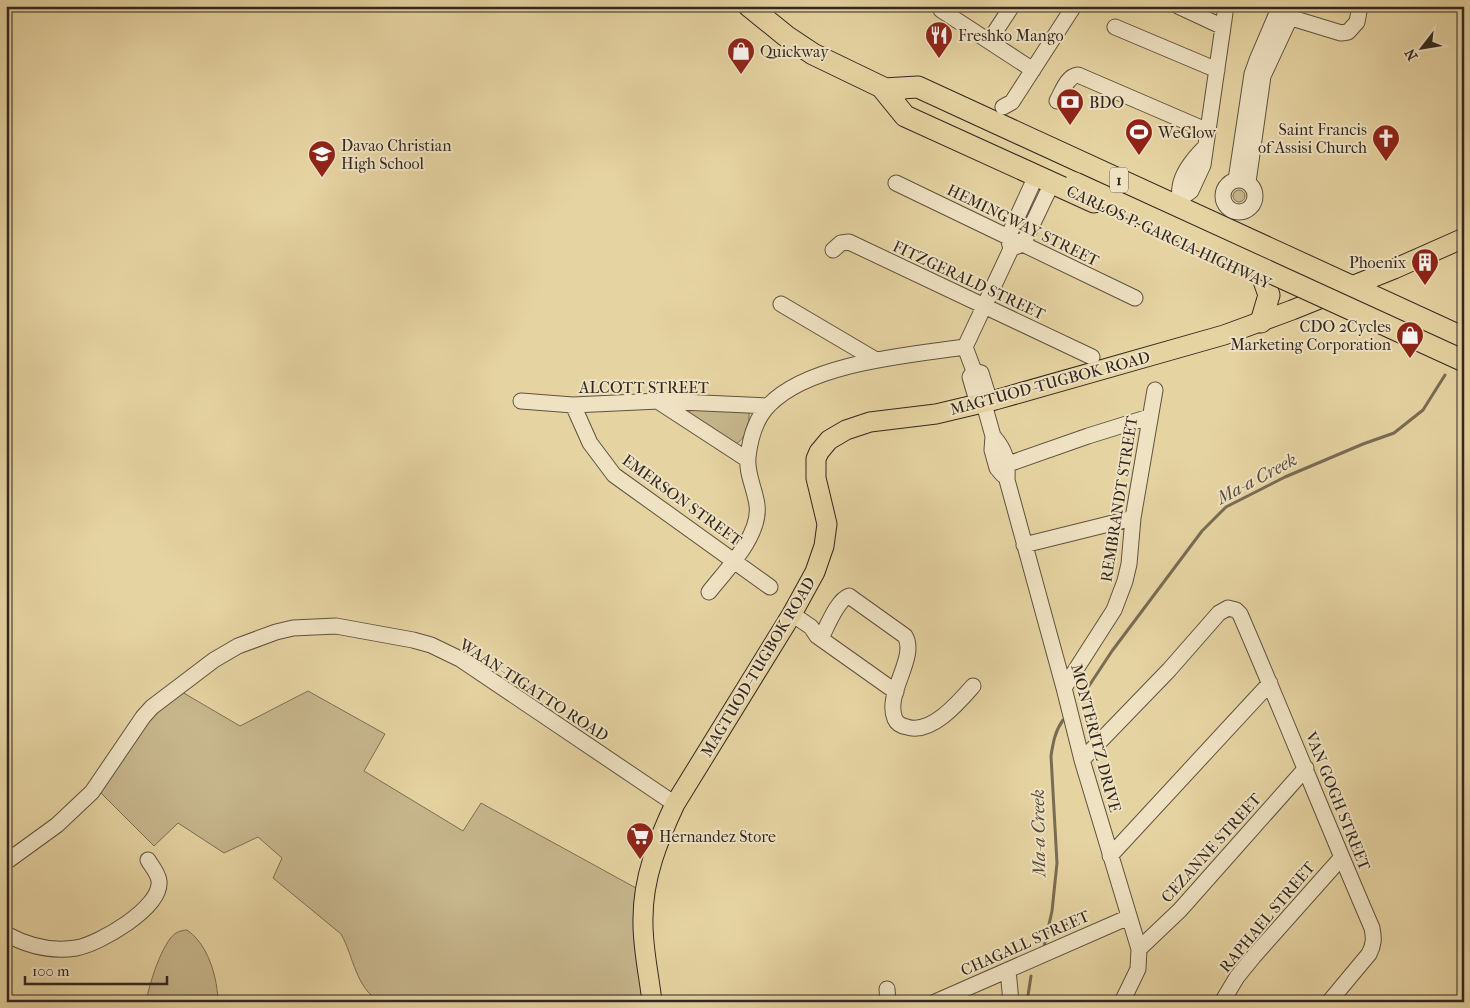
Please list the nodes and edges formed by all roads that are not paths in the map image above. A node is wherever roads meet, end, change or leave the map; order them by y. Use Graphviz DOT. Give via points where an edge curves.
graph roads {
  1 [pos="749,6"];
  2 [pos="1012,6"];
  3 [pos="1074,6"];
  4 [pos="1178,6"];
  5 [pos="1226,6"];
  6 [pos="1360,6"];
  7 [pos="942,8"];
  8 [pos="1285,11"];
  9 [pos="1115,27"];
  10 [pos="1223,27"];
  11 [pos="989,41"];
  12 [pos="1029,67"];
  13 [pos="1217,70"];
  14 [pos="890,92"];
  15 [pos="1057,101"];
  16 [pos="998,114"];
  17 [pos="1208,131"];
  18 [pos="1108,174"];
  19 [pos="1077,177"];
  20 [pos="1044,180"];
  21 [pos="1242,181"];
  22 [pos="896,183"];
  23 [pos="1095,203"];
  24 [pos="1178,203"];
  25 [pos="1227,219"];
  26 [pos="1015,221"];
  27 [pos="1030,229"];
  28 [pos="1164,234"];
  29 [pos="1464,238"];
  30 [pos="1014,243"];
  31 [pos="1261,245"];
  32 [pos="833,250"];
  33 [pos="1210,256"];
  34 [pos="1292,259"];
  35 [pos="1264,281"];
  36 [pos="1352,286"];
  37 [pos="1135,298"];
  38 [pos="1312,302"];
  39 [pos="781,304"];
  40 [pos="1390,304"];
  41 [pos="985,306"];
  42 [pos="1261,322"];
  43 [pos="1433,324"];
  44 [pos="1377,332"];
  45 [pos="1464,338"];
  46 [pos="966,347"];
  47 [pos="1464,349"];
  48 [pos="1420,352"];
  49 [pos="1092,357"];
  50 [pos="876,360"];
  51 [pos="1464,361"];
  52 [pos="1464,372"];
  53 [pos="1155,390"];
  54 [pos="983,400"];
  55 [pos="521,401"];
  56 [pos="659,402"];
  57 [pos="573,405"];
  58 [pos="768,406"];
  59 [pos="1149,416"];
  60 [pos="748,460"];
  61 [pos="1004,471"];
  62 [pos="1132,518"];
  63 [pos="1024,545"];
  64 [pos="734,560"];
  65 [pos="770,586"];
  66 [pos="709,592"];
  67 [pos="790,618"];
  68 [pos="819,637"];
  69 [pos="1270,683"];
  70 [pos="973,686"];
  71 [pos="1064,688"];
  72 [pos="896,692"];
  73 [pos="1082,760"];
  74 [pos="1306,768"];
  75 [pos="674,804"];
  76 [pos="1110,856"];
  77 [pos="1342,857"];
  78 [pos="148,860"];
  79 [pos="6,862"];
  80 [pos="1129,917"];
  81 [pos="6,934"];
  82 [pos="1139,949"];
  83 [pos="1008,970"];
  84 [pos="652,1002"];
  85 [pos="935,1002"];
  86 [pos="1011,1002"];
  87 [pos="1122,1002"];
  88 [pos="1222,1002"];
  89 [pos="1329,1002"];
  1 -- 14 [label="highway, CARLOS P. GARCIA HIGHWAY / 1" via="798,45"];
  2 -- 11 [label="street"];
  3 -- 12 [label="street"];
  4 -- 10 [label="street"];
  5 -- 10 [label="street"];
  6 -- 8 [label="street" via="1357,22 1348,32"];
  7 -- 11 [label="street"];
  8 -- 21 [label="street" via="1252,74"];
  9 -- 13 [label="street"];
  10 -- 13 [label="street"];
  11 -- 12 [label="street"];
  12 -- 16 [label="street" via="1012,102"];
  13 -- 17 [label="street"];
  14 -- 16 [label="highway, CARLOS P. GARCIA HIGHWAY / 1" via="918,87"];
  14 -- 19 [label="highway, CARLOS P. GARCIA HIGHWAY / 1" via="909,107"];
  14 -- 20 [label="highway, CARLOS P. GARCIA HIGHWAY / 1" via="905,116"];
  15 -- 17 [label="street" via="1069,79 1078,75"];
  16 -- 18 [label="highway, CARLOS P. GARCIA HIGHWAY / 1"];
  17 -- 24 [label="street" via="1203,165 1196,184"];
  18 -- 23 [label="highway"];
  18 -- 24 [label="highway, CARLOS P. GARCIA HIGHWAY / 1"];
  19 -- 47 [label="highway, CARLOS P. GARCIA HIGHWAY / 1"];
  19 -- 51 [label="highway, CARLOS P. GARCIA HIGHWAY / 1, bridge"];
  20 -- 23 [label="highway, CARLOS P. GARCIA HIGHWAY / 1"];
  20 -- 26 [label="street"];
  20 -- 27 [label="street"];
  21 -- 25 [label="street" via="1230,182 1223,190"];
  21 -- 25 [label="street" via="1254,191 1254,202 1247,210"];
  22 -- 30 [label="street, HEMINGWAY STREET"];
  23 -- 28 [label="highway, CARLOS P. GARCIA HIGHWAY / 1"];
  24 -- 25 [label="highway, CARLOS P. GARCIA HIGHWAY / 1"];
  24 -- 28 [label="highway"];
  25 -- 31 [label="highway, CARLOS P. GARCIA HIGHWAY / 1"];
  25 -- 33 [label="highway"];
  26 -- 27 [label="street"];
  26 -- 30 [label="street"];
  27 -- 30 [label="street"];
  28 -- 33 [label="highway, CARLOS P. GARCIA HIGHWAY / 1"];
  29 -- 36 [label="main road, MAGTUOD-TUGBOK ROAD"];
  30 -- 37 [label="street, HEMINGWAY STREET"];
  30 -- 41 [label="street"];
  31 -- 34 [label="highway, CARLOS P. GARCIA HIGHWAY / 1"];
  31 -- 35 [label="highway"];
  32 -- 41 [label="street, FITZGERALD STREET" via="849,242"];
  33 -- 35 [label="highway, CARLOS P. GARCIA HIGHWAY / 1"];
  34 -- 35 [label="highway"];
  34 -- 36 [label="highway, CARLOS P. GARCIA HIGHWAY / 1"];
  35 -- 38 [label="highway, CARLOS P. GARCIA HIGHWAY / 1"];
  35 -- 42 [label="highway" via="1270,295"];
  36 -- 38 [label="main road, MAGTUOD-TUGBOK ROAD"];
  36 -- 40 [label="highway, CARLOS P. GARCIA HIGHWAY / 1"];
  38 -- 42 [label="main road, MAGTUOD-TUGBOK ROAD"];
  38 -- 44 [label="highway, CARLOS P. GARCIA HIGHWAY / 1"];
  39 -- 50 [label="street"];
  40 -- 43 [label="highway, CARLOS P. GARCIA HIGHWAY / 1"];
  40 -- 44 [label="highway"];
  41 -- 46 [label="street"];
  41 -- 49 [label="street, FITZGERALD STREET"];
  42 -- 54 [label="main road, MAGTUOD-TUGBOK ROAD" via="1200,342"];
  43 -- 45 [label="highway, CARLOS P. GARCIA HIGHWAY / 1"];
  43 -- 48 [label="highway"];
  44 -- 48 [label="highway, CARLOS P. GARCIA HIGHWAY / 1"];
  46 -- 50 [label="street"];
  46 -- 54 [label="street, MONTERITZ DRIVE" via="974,371 981,373 987,392"];
  48 -- 52 [label="highway, CARLOS P. GARCIA HIGHWAY / 1"];
  50 -- 58 [label="street" via="812,377 789,389"];
  53 -- 59 [label="street, REMBRANDT STREET"];
  54 -- 61 [label="street, MONTERITZ DRIVE" via="993,436 1002,447"];
  54 -- 67 [label="main road, MAGTUOD-TUGBOK ROAD" via="936,414 870,422 838,434 823,446 815,467 827,524 824,546 815,572"];
  55 -- 57 [label="street, ALCOTT STREET"];
  56 -- 57 [label="street, ALCOTT STREET"];
  56 -- 58 [label="street, ALCOTT STREET"];
  56 -- 60 [label="street"];
  57 -- 64 [label="street, EMERSON STREET" via="590,442 614,475"];
  58 -- 60 [label="street" via="752,432"];
  59 -- 61 [label="street" via="1088,436"];
  59 -- 62 [label="street, REMBRANDT STREET"];
  60 -- 64 [label="street" via="758,518 753,532"];
  61 -- 63 [label="street, MONTERITZ DRIVE"];
  62 -- 63 [label="street"];
  62 -- 71 [label="street, REMBRANDT STREET" via="1129,564 1120,596"];
  63 -- 71 [label="street, MONTERITZ DRIVE"];
  64 -- 65 [label="street, EMERSON STREET"];
  64 -- 66 [label="street"];
  67 -- 68 [label="street" via="811,627"];
  67 -- 75 [label="main road, MAGTUOD-TUGBOK ROAD"];
  68 -- 72 [label="street"];
  68 -- 72 [label="street" via="844,598 849,596 860,602 908,640"];
  69 -- 73 [label="street, VAN GOGH STREET" via="1240,614 1232,608 1224,609"];
  69 -- 74 [label="street, VAN GOGH STREET"];
  69 -- 76 [label="street"];
  70 -- 72 [label="street" via="941,718 913,729 895,720"];
  71 -- 73 [label="street, MONTERITZ DRIVE"];
  73 -- 76 [label="street, MONTERITZ DRIVE"];
  74 -- 77 [label="street, VAN GOGH STREET"];
  74 -- 82 [label="street, CEZANNE STREET" via="1180,910"];
  75 -- 79 [label="street, WAAN-TIGATTO ROAD" via="460,659 413,640 336,626 308,627 276,632 238,646 165,696 143,717 92,792 57,825"];
  75 -- 84 [label="main road, MAGTUOD-TUGBOK ROAD" via="644,896 642,919"];
  76 -- 80 [label="street, MONTERITZ DRIVE"];
  77 -- 88 [label="street, RAPHAEL STREET" via="1254,956"];
  77 -- 89 [label="street, VAN GOGH STREET" via="1374,940 1362,964"];
  78 -- 81 [label="street" via="159,881 158,889 152,900 130,922 116,931 91,944 61,949 40,948"];
  80 -- 82 [label="street, MONTERITZ DRIVE"];
  80 -- 83 [label="street, CHAGALL STREET"];
  82 -- 87 [label="street, MONTERITZ DRIVE" via="1138,969"];
  83 -- 85 [label="street, CHAGALL STREET"];
  83 -- 86 [label="street"];
}
